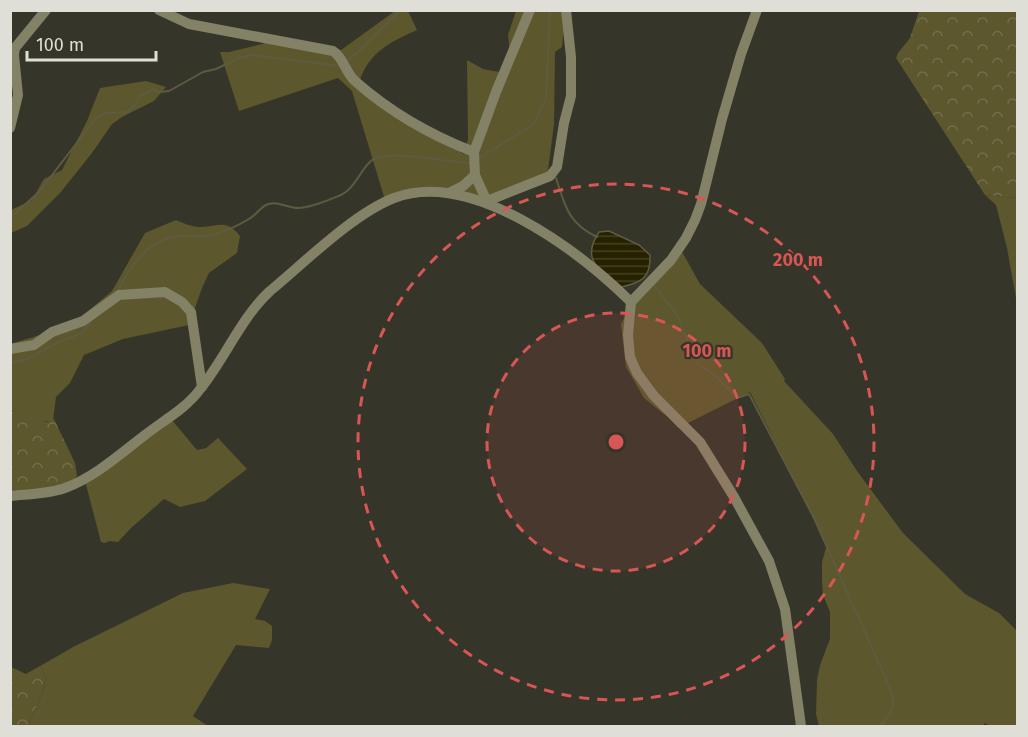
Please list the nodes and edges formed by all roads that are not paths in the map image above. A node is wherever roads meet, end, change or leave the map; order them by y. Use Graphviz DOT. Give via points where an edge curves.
graph roads {
  1 [pos="46,10"];
  2 [pos="159,10"];
  3 [pos="530,10"];
  4 [pos="566,10"];
  5 [pos="757,10"];
  6 [pos="10,128"];
  7 [pos="474,152"];
  8 [pos="475,175"];
  9 [pos="449,193"];
  10 [pos="487,203"];
  11 [pos="631,302"];
  12 [pos="10,349"];
  13 [pos="202,387"];
  14 [pos="10,496"];
  15 [pos="801,726"];
  1 -- 6 [label="street" via="15,48 18,95"];
  2 -- 7 [label="street" via="189,24 333,51 350,76 382,105 441,139"];
  3 -- 7 [label="street"];
  4 -- 10 [label="street" via="571,96 557,167 550,176"];
  5 -- 11 [label="street" via="728,97 695,220 670,260"];
  7 -- 8 [label="street"];
  8 -- 9 [label="street"];
  8 -- 10 [label="street"];
  9 -- 10 [label="street"];
  9 -- 13 [label="street" via="426,191 401,196 349,225 259,301"];
  10 -- 11 [label="street" via="544,233"];
  11 -- 15 [label="street" via="630,357 637,373 708,454 776,579 787,622"];
  12 -- 13 [label="street" via="34,345 52,332 83,321 119,294 165,292 191,312"];
  13 -- 14 [label="street" via="176,412 89,476 57,490"];
}
